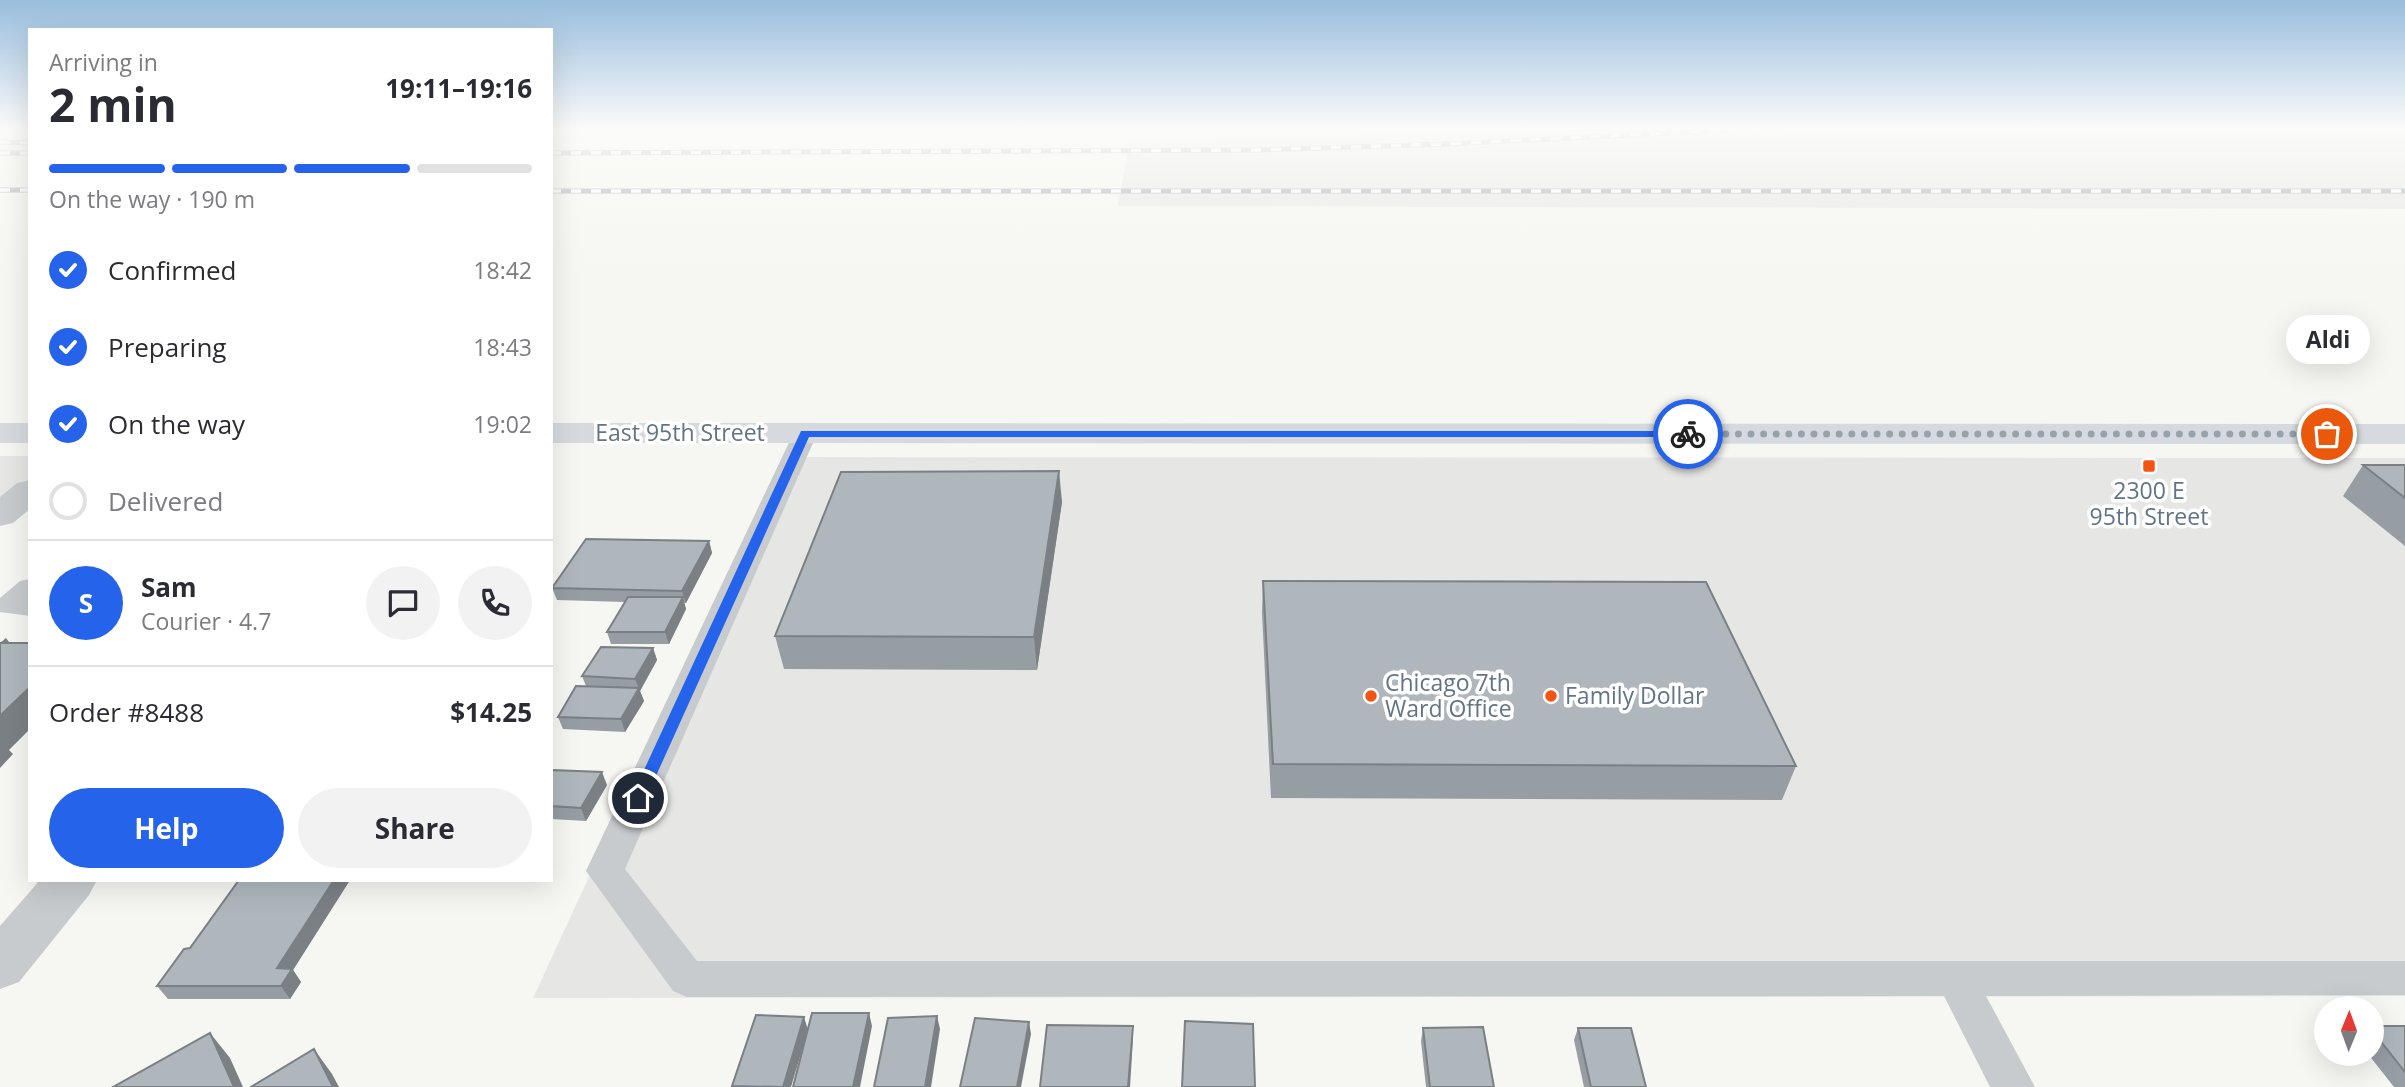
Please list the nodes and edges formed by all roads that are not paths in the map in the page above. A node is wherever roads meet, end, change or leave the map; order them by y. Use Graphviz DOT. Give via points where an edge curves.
graph roads {
  1 [pos="0,433"];
  2 [pos="28,433"];
  3 [pos="553,433"];
  4 [pos="805,433"];
  5 [pos="2405,434"];
  6 [pos="28,493"];
  7 [pos="0,515"];
  8 [pos="28,590"];
  9 [pos="28,606"];
  10 [pos="69,882"];
  11 [pos="0,965"];
  12 [pos="2405,978"];
  13 [pos="1956,979"];
  14 [pos="2013,1087"];
  1 -- 2 [label="main road"];
  3 -- 4 [label="main road, East 95th Street"];
  4 -- 5 [label="main road, East 95th Street"];
  4 -- 13 [label="lane" via="605,871 687,979"];
  6 -- 7 [label="street"];
  8 -- 9 [label="lane" via="10,605"];
  10 -- 11 [label="street"];
  12 -- 13 [label="lane"];
  13 -- 14 [label="lane"];
}
